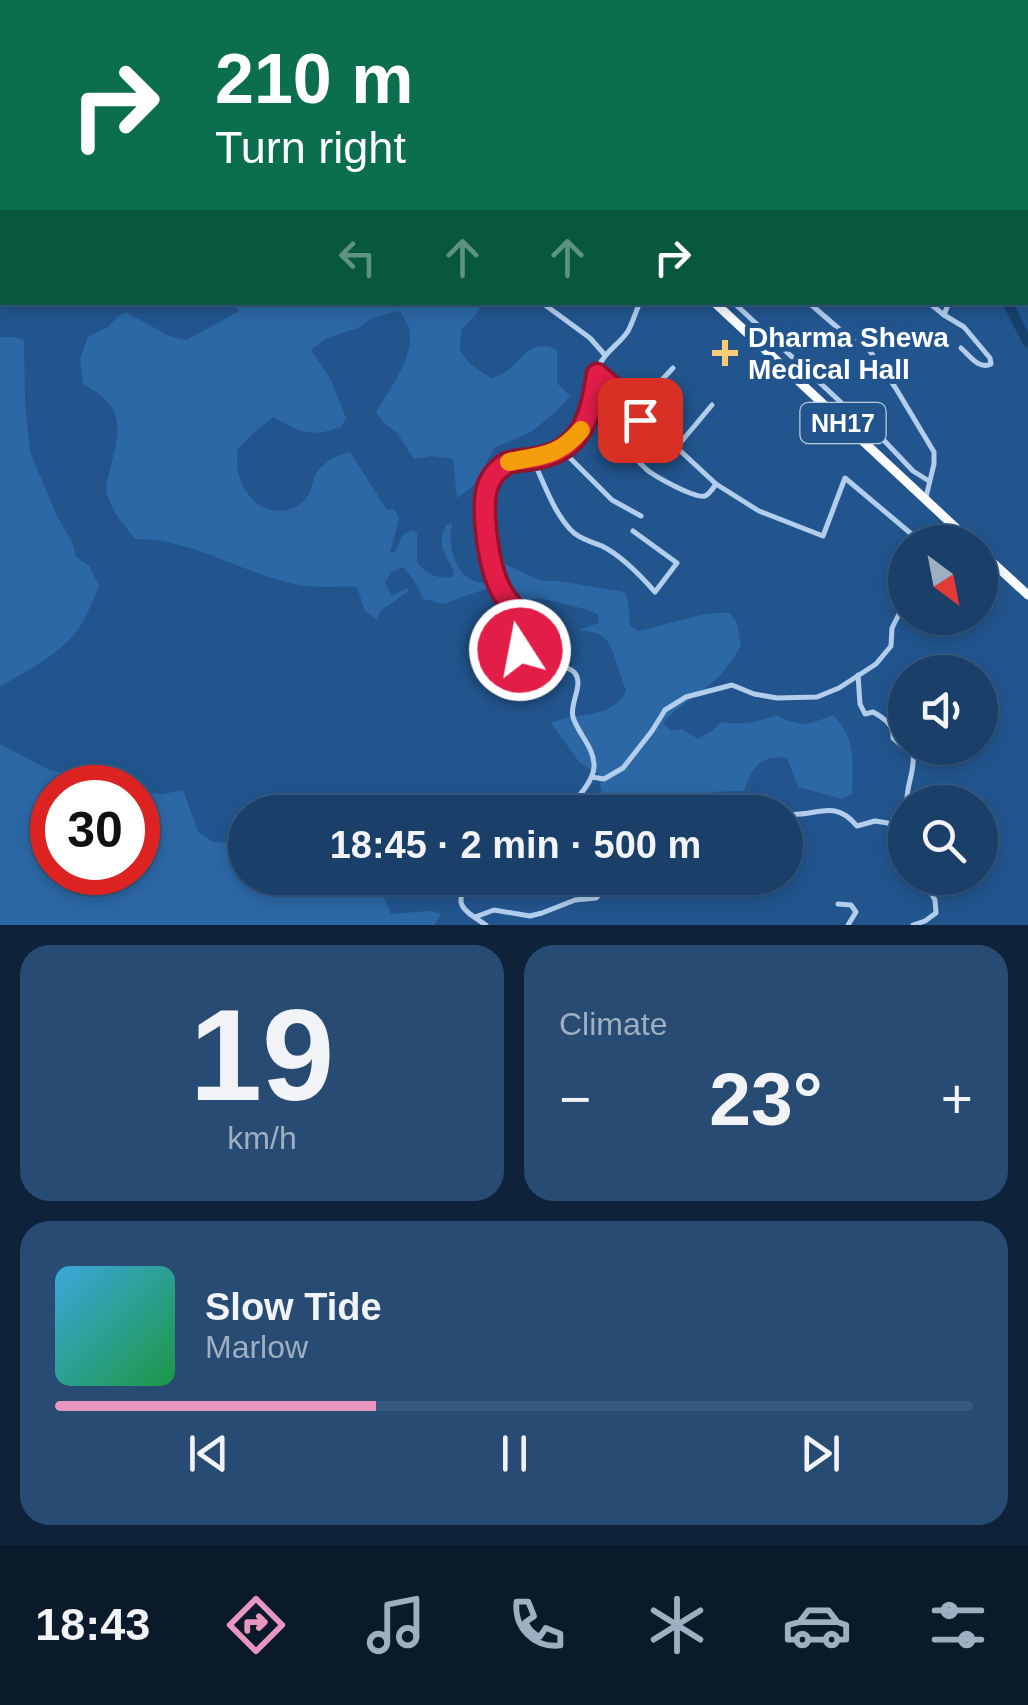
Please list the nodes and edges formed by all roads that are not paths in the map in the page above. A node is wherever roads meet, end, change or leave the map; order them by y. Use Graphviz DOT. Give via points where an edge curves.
graph roads {
  1 [pos="546,305"];
  2 [pos="639,305"];
  3 [pos="717,305"];
  4 [pos="736,305"];
  5 [pos="811,305"];
  6 [pos="932,305"];
  7 [pos="947,305"];
  8 [pos="944,315"];
  9 [pos="961,348"];
  10 [pos="605,355"];
  11 [pos="673,368"];
  12 [pos="597,374"];
  13 [pos="712,406"];
  14 [pos="634,411"];
  15 [pos="624,442"];
  16 [pos="676,448"];
  17 [pos="561,449"];
  18 [pos="532,458"];
  19 [pos="930,481"];
  20 [pos="716,484"];
  21 [pos="926,500"];
  22 [pos="641,516"];
  23 [pos="901,525"];
  24 [pos="953,525"];
  25 [pos="633,531"];
  26 [pos="998,567"];
  27 [pos="1028,595"];
  28 [pos="891,635"];
  29 [pos="858,675"];
  30 [pos="592,777"];
  31 [pos="909,785"];
  32 [pos="578,795"];
  33 [pos="803,815"];
  34 [pos="888,824"];
  35 [pos="462,895"];
  36 [pos="599,895"];
  37 [pos="933,895"];
  38 [pos="838,904"];
  39 [pos="475,917"];
  40 [pos="486,925"];
  41 [pos="848,925"];
  42 [pos="913,925"];
  1 -- 10 [label="street"];
  2 -- 10 [label="street" via="628,330"];
  3 -- 21 [label="highway, NH17"];
  4 -- 19 [label="street"];
  5 -- 19 [label="street" via="873,354 934,452"];
  6 -- 8 [label="street"];
  7 -- 8 [label="street"];
  8 -- 9 [label="street" via="964,327 992,364 980,366"];
  10 -- 12 [label="street"];
  11 -- 14 [label="street"];
  12 -- 14 [label="street"];
  12 -- 17 [label="street" via="586,423"];
  13 -- 16 [label="street"];
  14 -- 16 [label="street"];
  15 -- 20 [label="street" via="651,474 700,497"];
  16 -- 20 [label="street"];
  17 -- 18 [label="street"];
  17 -- 22 [label="street" via="612,500"];
  18 -- 25 [label="street" via="570,530 604,547 655,592 677,563"];
  18 -- 30 [label="street" via="507,463 489,482 491,562 524,623 522,658 577,677 573,718 594,759"];
  19 -- 21 [label="street"];
  20 -- 23 [label="street" via="759,511 823,536 845,478"];
  21 -- 24 [label="highway, NH17"];
  26 -- 27 [label="highway"];
  28 -- 29 [label="street" via="876,664"];
  29 -- 30 [label="street" via="818,697 776,698 732,685 686,697 665,710 623,768 604,779"];
  29 -- 31 [label="street" via="865,714 882,716 913,755"];
  30 -- 32 [label="street"];
  33 -- 34 [label="street" via="828,810 848,815 857,826"];
  35 -- 39 [label="street" via="461,904"];
  36 -- 39 [label="street" via="542,914 494,910"];
  37 -- 42 [label="street" via="936,912"];
  38 -- 41 [label="street" via="851,904 856,912"];
  39 -- 40 [label="street"];
}
